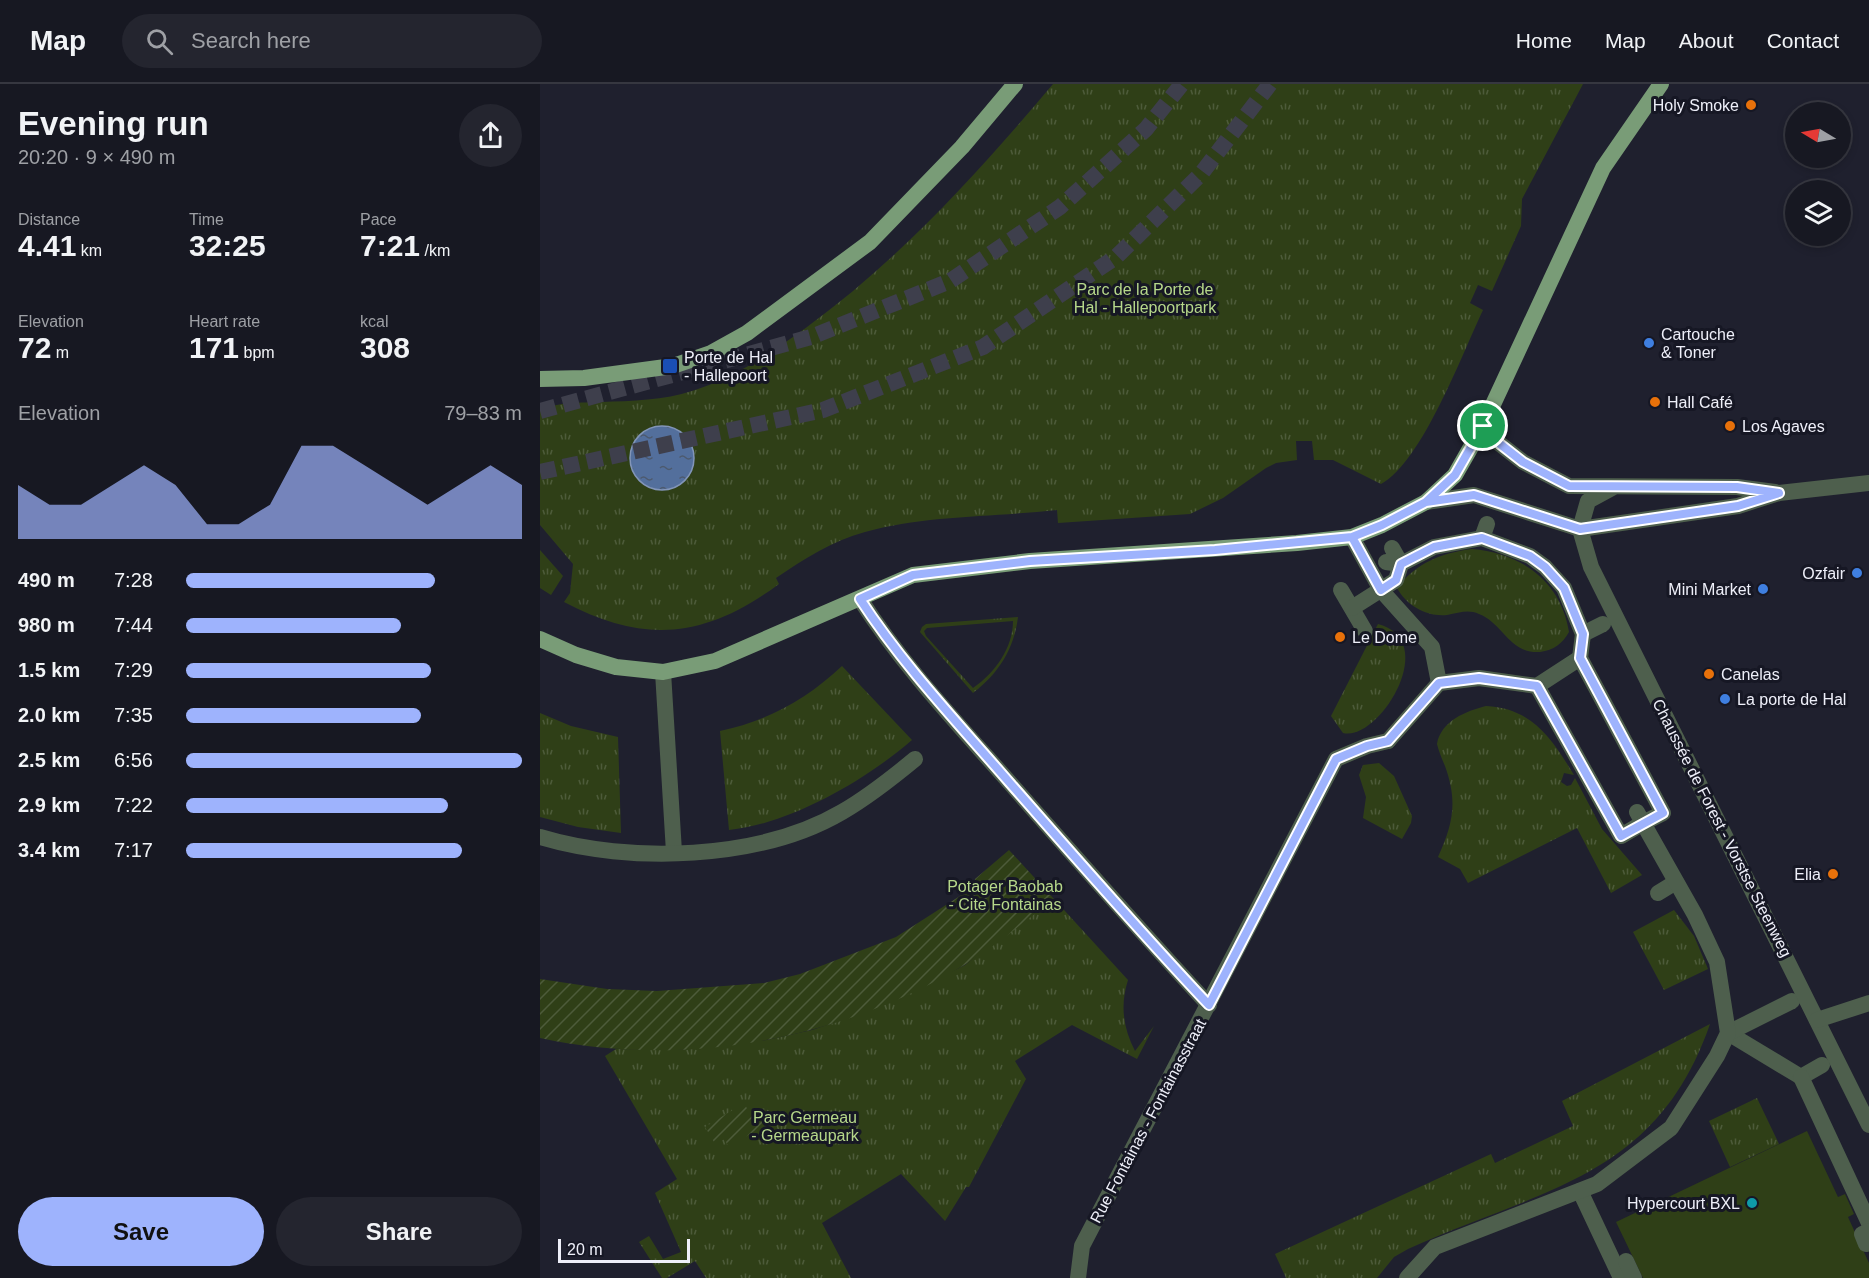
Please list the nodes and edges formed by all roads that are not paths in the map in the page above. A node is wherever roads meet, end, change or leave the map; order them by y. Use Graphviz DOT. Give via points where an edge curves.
graph roads {
  1 [pos="1015,84"];
  2 [pos="1661,84"];
  3 [pos="540,379"];
  4 [pos="1483,426"];
  5 [pos="1869,483"];
  6 [pos="1612,488"];
  7 [pos="1779,493"];
  8 [pos="1426,502"];
  9 [pos="1580,529"];
  10 [pos="1352,537"];
  11 [pos="1341,590"];
  12 [pos="1381,590"];
  13 [pos="860,599"];
  14 [pos="1352,608"];
  15 [pos="1603,624"];
  16 [pos="1365,631"];
  17 [pos="1583,634"];
  18 [pos="540,639"];
  19 [pos="1580,658"];
  20 [pos="663,672"];
  21 [pos="1439,683"];
  22 [pos="1537,686"];
  23 [pos="915,759"];
  24 [pos="1640,818"];
  25 [pos="540,837"];
  26 [pos="674,852"];
  27 [pos="1676,882"];
  28 [pos="1658,893"];
  29 [pos="1792,1001"];
  30 [pos="1869,1003"];
  31 [pos="1209,1005"];
  32 [pos="1817,1020"];
  33 [pos="1728,1033"];
  34 [pos="1822,1065"];
  35 [pos="1801,1077"];
  36 [pos="1869,1125"];
  37 [pos="1829,1164"];
  38 [pos="1845,1172"];
  39 [pos="1580,1191"];
  40 [pos="1869,1223"];
  41 [pos="1626,1261"];
  42 [pos="1078,1278"];
  43 [pos="1407,1278"];
  44 [pos="1621,1278"];
  45 [pos="1634,1278"];
  1 -- 3 [label="main road" via="962,147 870,242 747,333 711,353 672,366 584,378"];
  2 -- 4 [label="main road" via="1603,168"];
  4 -- 6 [label="street" via="1523,462 1569,486"];
  4 -- 8 [label="main road" via="1455,475"];
  5 -- 7 [label="street"];
  6 -- 7 [label="street" via="1737,487"];
  6 -- 9 [label="street" via="1588,501"];
  7 -- 9 [label="street" via="1738,506"];
  8 -- 9 [label="street" via="1474,495"];
  8 -- 10 [label="main road"];
  9 -- 32 [label="street, Chaussée de Forest - Vorstse Steenweg" via="1591,567"];
  10 -- 12 [label="street"];
  10 -- 13 [label="main road" via="1030,561 913,575"];
  11 -- 14 [label="street"];
  12 -- 14 [label="street"];
  12 -- 17 [label="street" via="1396,580 1393,558 1484,531 1545,567 1564,588"];
  12 -- 21 [label="street" via="1432,647"];
  13 -- 20 [label="main road" via="715,662"];
  13 -- 31 [label="street" via="887,641 940,704"];
  14 -- 16 [label="street"];
  15 -- 17 [label="street"];
  17 -- 19 [label="street"];
  18 -- 20 [label="main road" via="616,667"];
  19 -- 22 [label="street"];
  19 -- 24 [label="street" via="1663,813"];
  20 -- 26 [label="street"];
  21 -- 22 [label="street" via="1479,678"];
  21 -- 31 [label="street, Rue Fontainas - Fontainasstraat" via="1388,741 1336,759"];
  22 -- 24 [label="street" via="1621,836"];
  23 -- 26 [label="street" via="840,813 790,834 740,848"];
  24 -- 27 [label="street"];
  25 -- 26 [label="street" via="608,851"];
  27 -- 28 [label="street"];
  27 -- 33 [label="street" via="1712,952"];
  29 -- 33 [label="street"];
  30 -- 32 [label="street"];
  31 -- 42 [label="street, Rue Fontainas - Fontainasstraat" via="1082,1246"];
  32 -- 36 [label="street, Chaussée de Forest - Vorstse Steenweg"];
  33 -- 35 [label="street"];
  33 -- 39 [label="street" via="1671,1128 1597,1184"];
  34 -- 35 [label="street"];
  35 -- 38 [label="street"];
  37 -- 38 [label="street" via="1834,1176"];
  38 -- 40 [label="street"];
  39 -- 43 [label="street" via="1436,1247"];
  39 -- 44 [label="street"];
  41 -- 45 [label="street"];
}
